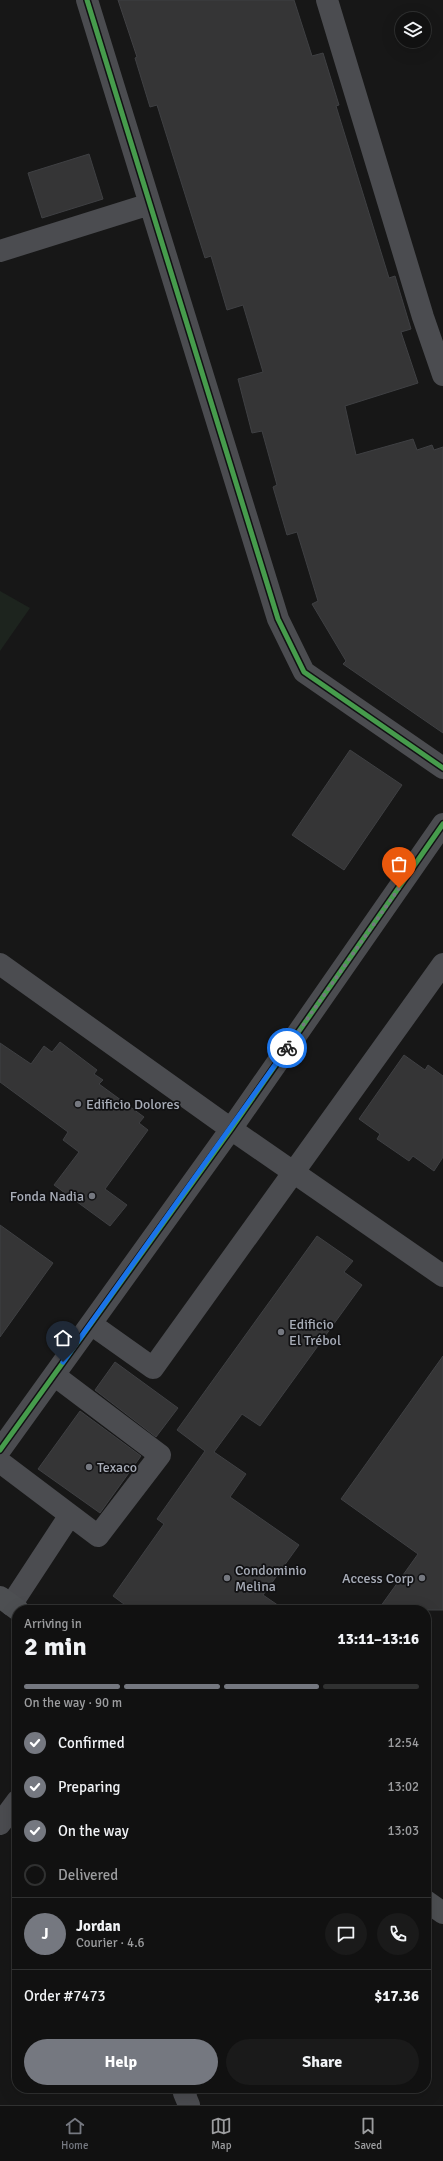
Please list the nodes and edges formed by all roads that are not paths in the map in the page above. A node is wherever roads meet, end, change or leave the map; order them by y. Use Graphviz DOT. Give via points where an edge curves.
graph roads {
  1 [pos="87,0"];
  2 [pos="327,0"];
  3 [pos="150,204"];
  4 [pos="0,251"];
  5 [pos="443,375"];
  6 [pos="443,768"];
  7 [pos="443,824"];
  8 [pos="0,964"];
  9 [pos="443,964"];
  10 [pos="231,1129"];
  11 [pos="294,1173"];
  12 [pos="443,1276"];
  13 [pos="91,1324"];
  14 [pos="54,1375"];
  15 [pos="0,1450"];
  16 [pos="0,1462"];
  17 [pos="70,1515"];
  18 [pos="10,1604"];
  19 [pos="12,1808"];
  20 [pos="0,1824"];
  21 [pos="431,1905"];
  22 [pos="443,1913"];
  23 [pos="184,2093"];
  24 [pos="189,2105"];
  1 -- 3 [label="street"];
  2 -- 5 [label="street"];
  3 -- 4 [label="street"];
  3 -- 6 [label="street" via="278,620 304,672"];
  7 -- 10 [label="street"];
  8 -- 10 [label="street"];
  9 -- 11 [label="street"];
  10 -- 11 [label="street"];
  10 -- 13 [label="street"];
  11 -- 12 [label="street"];
  11 -- 13 [label="street" via="153,1368"];
  13 -- 14 [label="street"];
  14 -- 15 [label="street"];
  14 -- 17 [label="street" via="160,1455 98,1536"];
  16 -- 17 [label="street"];
  17 -- 18 [label="street"];
  19 -- 20 [label="street"];
  21 -- 22 [label="main road"];
  23 -- 24 [label="street"];
}
